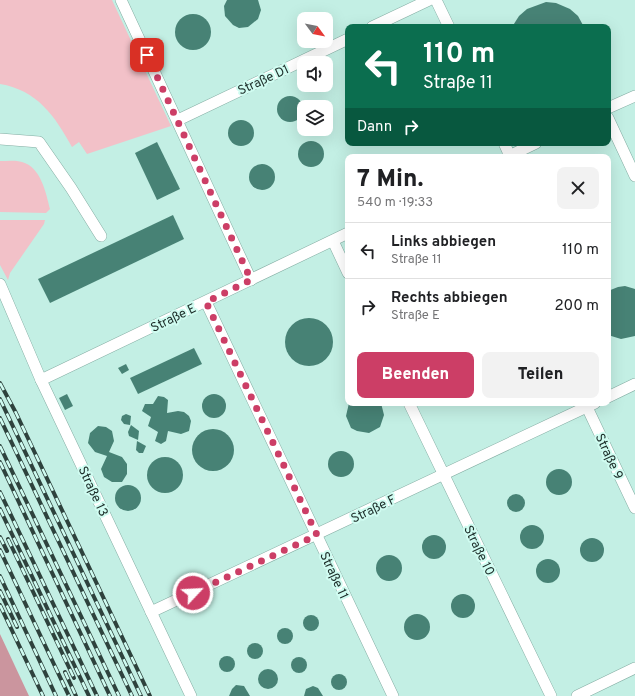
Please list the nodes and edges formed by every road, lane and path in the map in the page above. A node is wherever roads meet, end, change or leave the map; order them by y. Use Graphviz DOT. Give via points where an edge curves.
graph roads {
  1 [pos="429,0"];
  2 [pos="436,0"];
  3 [pos="123,1"];
  4 [pos="378,24"];
  5 [pos="448,24"];
  6 [pos="345,39"];
  7 [pos="635,96"];
  8 [pos="611,107"];
  9 [pos="178,120"];
  10 [pos="611,124"];
  11 [pos="0,139"];
  12 [pos="530,146"];
  13 [pos="513,154"];
  14 [pos="635,176"];
  15 [pos="345,235"];
  16 [pos="101,236"];
  17 [pos="333,241"];
  18 [pos="345,267"];
  19 [pos="251,280"];
  20 [pos="0,284"];
  21 [pos="206,302"];
  22 [pos="41,380"];
  23 [pos="635,384"];
  24 [pos="611,396"];
  25 [pos="410,406"];
  26 [pos="585,406"];
  27 [pos="590,406"];
  28 [pos="442,474"];
  29 [pos="635,508"];
  30 [pos="317,535"];
  31 [pos="151,612"];
  32 [pos="635,668"];
  33 [pos="191,696"];
  34 [pos="393,696"];
  35 [pos="551,696"];
  36 [pos="577,696"];
  1 -- 4 [label="lane"];
  2 -- 5 [label="lane"];
  3 -- 9 [label="lane"];
  6 -- 9 [label="lane, Straße D1"];
  7 -- 8 [label="lane"];
  9 -- 19 [label="lane"];
  10 -- 14 [label="lane"];
  11 -- 16 [label="lane" via="39,142"];
  12 -- 13 [label="lane"];
  15 -- 17 [label="lane, Straße E"];
  17 -- 18 [label="lane"];
  17 -- 19 [label="lane, Straße E"];
  19 -- 21 [label="lane, Straße E"];
  20 -- 22 [label="lane, Straße 13"];
  21 -- 22 [label="lane, Straße E"];
  21 -- 30 [label="lane, Straße 11"];
  22 -- 31 [label="lane, Straße 13"];
  23 -- 24 [label="lane"];
  25 -- 28 [label="lane, Straße 10"];
  26 -- 28 [label="lane, Straße F"];
  27 -- 29 [label="lane, Straße 9"];
  28 -- 30 [label="lane, Straße F"];
  28 -- 35 [label="lane, Straße 10"];
  30 -- 31 [label="lane, Straße F"];
  30 -- 34 [label="lane, Straße 11"];
  31 -- 33 [label="lane, Straße 13"];
  32 -- 36 [label="lane"];
}
